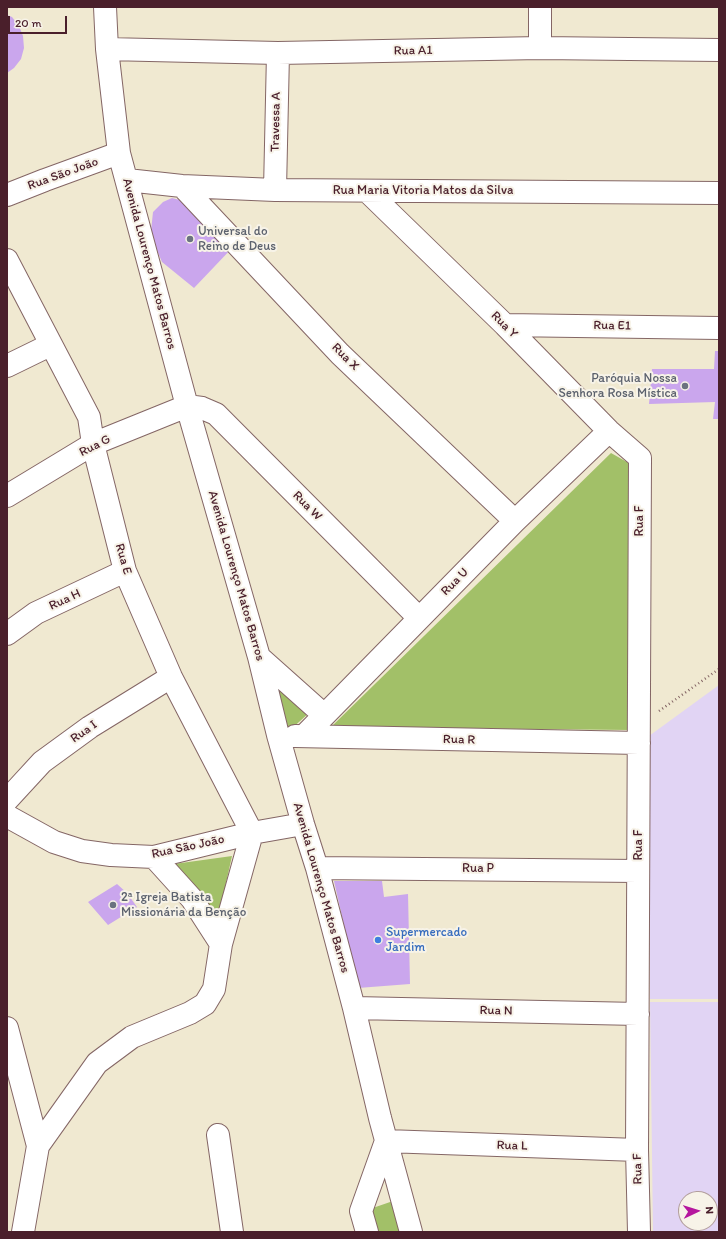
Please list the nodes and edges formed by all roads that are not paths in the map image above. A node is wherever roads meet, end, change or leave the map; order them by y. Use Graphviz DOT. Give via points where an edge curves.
graph roads {
  1 [pos="105,7"];
  2 [pos="540,7"];
  3 [pos="540,48"];
  4 [pos="107,49"];
  5 [pos="719,50"];
  6 [pos="278,53"];
  7 [pos="119,153"];
  8 [pos="127,180"];
  9 [pos="182,186"];
  10 [pos="275,190"];
  11 [pos="367,191"];
  12 [pos="719,193"];
  13 [pos="7,195"];
  14 [pos="10,271"];
  15 [pos="505,325"];
  16 [pos="719,328"];
  17 [pos="50,345"];
  18 [pos="7,366"];
  19 [pos="187,406"];
  20 [pos="609,431"];
  21 [pos="93,444"];
  22 [pos="640,458"];
  23 [pos="7,496"];
  24 [pos="514,521"];
  25 [pos="125,571"];
  26 [pos="418,618"];
  27 [pos="7,634"];
  28 [pos="259,658"];
  29 [pos="171,677"];
  30 [pos="324,715"];
  31 [pos="639,734"];
  32 [pos="278,735"];
  33 [pos="304,736"];
  34 [pos="7,800"];
  35 [pos="7,816"];
  36 [pos="303,824"];
  37 [pos="252,833"];
  38 [pos="154,857"];
  39 [pos="317,868"];
  40 [pos="638,871"];
  41 [pos="221,944"];
  42 [pos="354,1008"];
  43 [pos="638,1014"];
  44 [pos="7,1028"];
  45 [pos="218,1135"];
  46 [pos="386,1141"];
  47 [pos="38,1146"];
  48 [pos="637,1150"];
  49 [pos="23,1232"];
  50 [pos="232,1232"];
  51 [pos="367,1232"];
  52 [pos="411,1232"];
  53 [pos="639,1232"];
  1 -- 4 [label="street, Avenida Lourenço Matos Barros"];
  2 -- 3 [label="street"];
  3 -- 5 [label="street, Rua A1"];
  3 -- 6 [label="street, Rua A1"];
  4 -- 6 [label="street, Rua A1"];
  4 -- 7 [label="street, Avenida Lourenço Matos Barros"];
  6 -- 10 [label="street, Travessa A"];
  7 -- 8 [label="street, Avenida Lourenço Matos Barros"];
  7 -- 13 [label="street, Rua São João"];
  8 -- 9 [label="street, Rua Maria Vitoria Matos da Silva"];
  8 -- 19 [label="street, Avenida Lourenço Matos Barros"];
  9 -- 10 [label="street, Rua Maria Vitoria Matos da Silva"];
  9 -- 24 [label="street, Rua X" via="340,354"];
  10 -- 11 [label="street, Rua Maria Vitoria Matos da Silva"];
  11 -- 12 [label="street, Rua Maria Vitoria Matos da Silva"];
  11 -- 15 [label="street, Rua Y"];
  14 -- 17 [label="street, Rua E"];
  15 -- 16 [label="street, Rua E1"];
  15 -- 20 [label="street, Rua Y"];
  17 -- 18 [label="street"];
  17 -- 21 [label="street, Rua E" via="89,417"];
  19 -- 21 [label="street, Rua G"];
  19 -- 26 [label="street, Rua W" via="202,408 216,414"];
  19 -- 28 [label="street, Avenida Lourenço Matos Barros"];
  20 -- 22 [label="street, Rua Y"];
  20 -- 24 [label="street, Rua U"];
  21 -- 23 [label="street, Rua G"];
  21 -- 25 [label="street, Rua E"];
  22 -- 31 [label="street, Rua F"];
  24 -- 26 [label="street, Rua U"];
  25 -- 27 [label="street, Rua H" via="36,613"];
  25 -- 29 [label="street, Rua E"];
  26 -- 30 [label="street, Rua U"];
  28 -- 30 [label="street"];
  28 -- 32 [label="street, Avenida Lourenço Matos Barros"];
  29 -- 34 [label="street, Rua I" via="90,727 42,762"];
  29 -- 37 [label="street, Rua E"];
  30 -- 33 [label="street, Rua U"];
  31 -- 33 [label="street, Rua R"];
  31 -- 40 [label="street, Rua F"];
  32 -- 33 [label="street, Rua R"];
  32 -- 36 [label="street, Avenida Lourenço Matos Barros"];
  35 -- 38 [label="street, Rua São João" via="54,842 82,851 111,856"];
  36 -- 37 [label="street, Rua São João"];
  36 -- 39 [label="street, Avenida Lourenço Matos Barros"];
  37 -- 38 [label="street, Rua São João"];
  37 -- 41 [label="street"];
  38 -- 41 [label="street" via="192,899"];
  39 -- 40 [label="street, Rua P"];
  39 -- 42 [label="street, Avenida Lourenço Matos Barros"];
  40 -- 43 [label="street, Rua F"];
  41 -- 47 [label="street" via="214,989 205,1004 190,1013 132,1037 97,1063"];
  42 -- 43 [label="street, Rua N"];
  42 -- 46 [label="street, Avenida Lourenço Matos Barros"];
  43 -- 48 [label="street, Rua F"];
  44 -- 47 [label="street"];
  45 -- 50 [label="street"];
  46 -- 48 [label="street, Rua L"];
  46 -- 51 [label="street" via="361,1211"];
  46 -- 52 [label="street, Avenida Lourenço Matos Barros"];
  47 -- 49 [label="street"];
  48 -- 53 [label="street, Rua F"];
}
